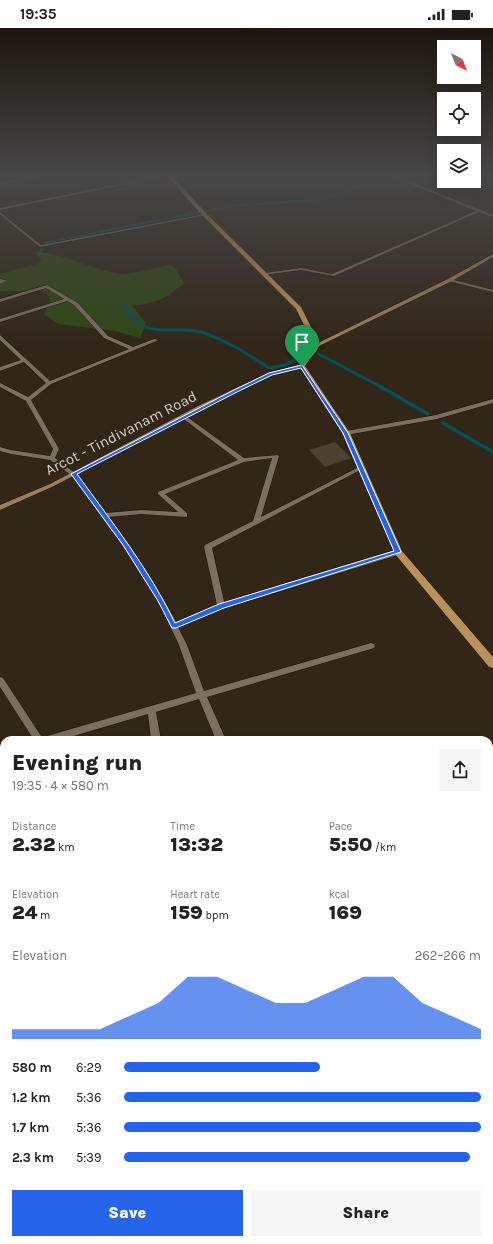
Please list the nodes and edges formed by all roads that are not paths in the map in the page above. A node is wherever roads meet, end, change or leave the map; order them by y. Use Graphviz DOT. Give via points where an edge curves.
graph roads {
  1 [pos="24,233"];
  2 [pos="105,233"];
  3 [pos="223,233"];
  4 [pos="429,233"];
  5 [pos="493,255"];
  6 [pos="265,274"];
  7 [pos="450,280"];
  8 [pos="493,291"];
  9 [pos="68,299"];
  10 [pos="0,301"];
  11 [pos="0,321"];
  12 [pos="0,337"];
  13 [pos="156,340"];
  14 [pos="317,345"];
  15 [pos="134,349"];
  16 [pos="24,360"];
  17 [pos="302,366"];
  18 [pos="0,369"];
  19 [pos="49,383"];
  20 [pos="0,385"];
  21 [pos="28,400"];
  22 [pos="493,401"];
  23 [pos="183,416"];
  24 [pos="346,433"];
  25 [pos="0,449"];
  26 [pos="52,458"];
  27 [pos="243,460"];
  28 [pos="361,468"];
  29 [pos="74,474"];
  30 [pos="0,508"];
  31 [pos="104,516"];
  32 [pos="256,522"];
  33 [pos="398,552"];
  34 [pos="221,606"];
  35 [pos="174,626"];
  36 [pos="371,646"];
  37 [pos="493,664"];
  38 [pos="0,680"];
  39 [pos="201,694"];
  40 [pos="151,709"];
  41 [pos="36,736"];
  42 [pos="60,736"];
  43 [pos="155,736"];
  44 [pos="219,736"];
  1 -- 2 [label="street" via="40,246"];
  3 -- 6 [label="main road"];
  4 -- 6 [label="street" via="332,275 301,269"];
  5 -- 7 [label="main road"];
  6 -- 14 [label="main road" via="299,308"];
  7 -- 8 [label="street"];
  7 -- 14 [label="main road"];
  9 -- 10 [label="street" via="47,286"];
  9 -- 11 [label="street"];
  9 -- 15 [label="street" via="76,304 106,337"];
  12 -- 16 [label="street"];
  13 -- 15 [label="street"];
  14 -- 17 [label="main road"];
  15 -- 19 [label="street"];
  16 -- 18 [label="street"];
  16 -- 19 [label="street"];
  17 -- 23 [label="main road, Arcot - Tindivanam Road" via="270,374"];
  17 -- 24 [label="main road"];
  19 -- 21 [label="street"];
  20 -- 21 [label="street"];
  21 -- 26 [label="street" via="56,449"];
  22 -- 24 [label="street" via="436,417"];
  23 -- 27 [label="street"];
  23 -- 29 [label="main road, Arcot - Tindivanam Road"];
  24 -- 28 [label="main road"];
  25 -- 26 [label="street"];
  26 -- 29 [label="street"];
  27 -- 31 [label="street" via="160,492 185,515 141,512"];
  27 -- 32 [label="street" via="276,456"];
  28 -- 32 [label="street"];
  28 -- 33 [label="main road"];
  29 -- 30 [label="main road, Arcot - Tindivanam Road"];
  29 -- 31 [label="street"];
  31 -- 35 [label="street" via="125,543 161,600"];
  32 -- 34 [label="street" via="208,547"];
  33 -- 34 [label="street"];
  33 -- 37 [label="main road"];
  34 -- 35 [label="street"];
  35 -- 39 [label="street"];
  36 -- 39 [label="street"];
  38 -- 41 [label="street"];
  39 -- 40 [label="street"];
  39 -- 44 [label="street"];
  40 -- 42 [label="street"];
  40 -- 43 [label="street"];
}
